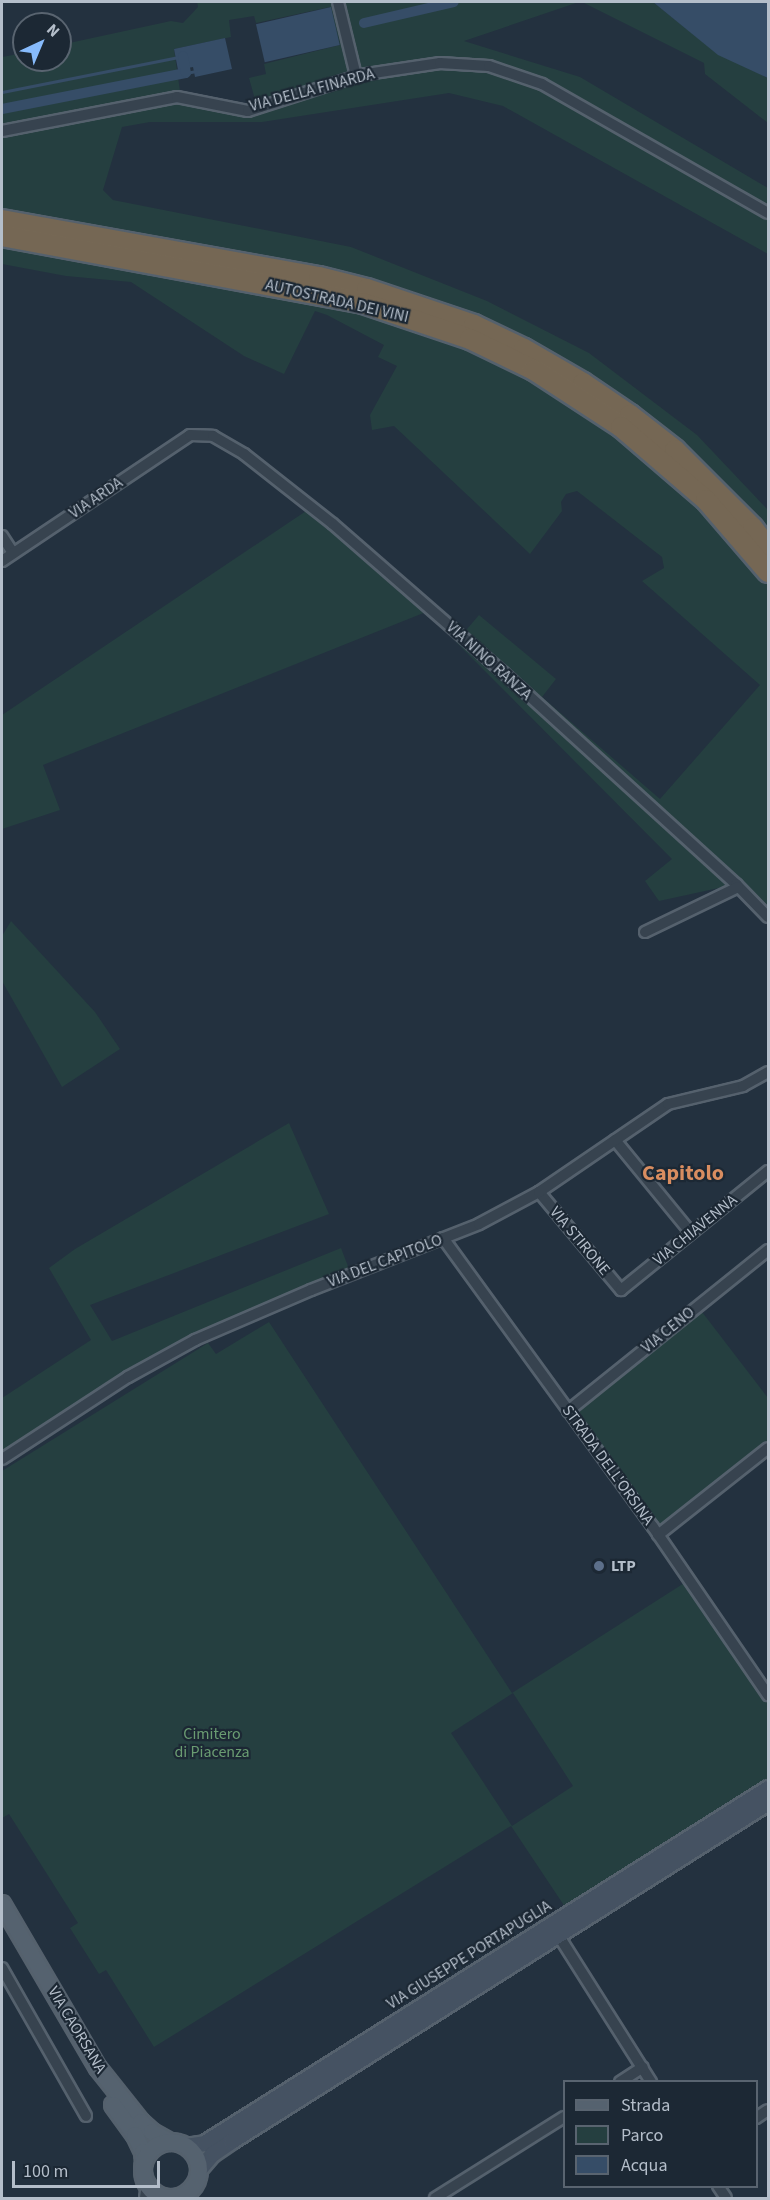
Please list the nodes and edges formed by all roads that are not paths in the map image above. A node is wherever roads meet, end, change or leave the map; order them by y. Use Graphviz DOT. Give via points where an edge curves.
graph roads {
  1 [pos="338,2"];
  2 [pos="356,76"];
  3 [pos="2,131"];
  4 [pos="768,213"];
  5 [pos="2,220"];
  6 [pos="35,235"];
  7 [pos="2,236"];
  8 [pos="190,435"];
  9 [pos="2,536"];
  10 [pos="768,548"];
  11 [pos="13,553"];
  12 [pos="2,561"];
  13 [pos="768,572"];
  14 [pos="738,887"];
  15 [pos="768,917"];
  16 [pos="645,932"];
  17 [pos="768,1072"];
  18 [pos="615,1140"];
  19 [pos="768,1171"];
  20 [pos="539,1192"];
  21 [pos="691,1233"];
  22 [pos="443,1238"];
  23 [pos="768,1250"];
  24 [pos="621,1290"];
  25 [pos="568,1411"];
  26 [pos="768,1448"];
  27 [pos="2,1459"];
  28 [pos="658,1535"];
  29 [pos="768,1695"];
  30 [pos="768,1788"];
  31 [pos="768,1802"];
  32 [pos="2,1904"];
  33 [pos="2,1923"];
  34 [pos="555,1929"];
  35 [pos="2,1968"];
  36 [pos="643,2067"];
  37 [pos="623,2080"];
  38 [pos="650,2080"];
  39 [pos="86,2116"];
  40 [pos="563,2118"];
  41 [pos="178,2144"];
  42 [pos="144,2162"];
  43 [pos="199,2173"];
  44 [pos="146,2191"];
  45 [pos="169,2198"];
  46 [pos="201,2199"];
  47 [pos="435,2199"];
  1 -- 2 [label="street"];
  2 -- 3 [label="street, VIA DELLA FINARDA" via="248,111 177,97"];
  2 -- 4 [label="street, VIA DELLA FINARDA" via="440,63 489,66 542,84"];
  5 -- 6 [label="highway, AUTOSTRADA DEI VINI"];
  6 -- 7 [label="highway, AUTOSTRADA DEI VINI"];
  6 -- 10 [label="highway, AUTOSTRADA DEI VINI" via="319,277 389,295 474,325 583,383 630,415 691,465"];
  6 -- 13 [label="highway, AUTOSTRADA DEI VINI" via="363,303 470,339 534,370 621,427 706,500"];
  8 -- 11 [label="street, VIA ARDA"];
  8 -- 14 [label="street, VIA NINO RANZA" via="213,436 244,454 333,524 504,673"];
  9 -- 11 [label="street"];
  11 -- 12 [label="street, VIA ARDA"];
  14 -- 15 [label="street, VIA NINO RANZA"];
  14 -- 16 [label="street"];
  17 -- 18 [label="street, VIA DEL CAPITOLO" via="743,1086 668,1104"];
  18 -- 20 [label="street, VIA DEL CAPITOLO"];
  18 -- 21 [label="street"];
  19 -- 21 [label="street, VIA CHIAVENNA"];
  20 -- 22 [label="street, VIA DEL CAPITOLO"];
  20 -- 24 [label="street, VIA STIRONE"];
  21 -- 24 [label="street, VIA CHIAVENNA"];
  22 -- 25 [label="street, STRADA DELL'ORSINA"];
  22 -- 27 [label="street, VIA DEL CAPITOLO" via="195,1340 128,1377"];
  23 -- 25 [label="street, VIA CENO"];
  25 -- 28 [label="street, STRADA DELL'ORSINA"];
  26 -- 28 [label="street"];
  28 -- 29 [label="street, STRADA DELL'ORSINA"];
  30 -- 34 [label="main road, VIA GIUSEPPE PORTAPUGLIA"];
  31 -- 34 [label="main road, VIA GIUSEPPE PORTAPUGLIA"];
  32 -- 41 [label="main road, VIA CAORSANA" via="98,2068 141,2122"];
  33 -- 42 [label="main road, VIA CAORSANA" via="90,2075 135,2135"];
  34 -- 36 [label="street"];
  34 -- 41 [label="main road, VIA GIUSEPPE PORTAPUGLIA" via="204,2144"];
  34 -- 43 [label="main road, VIA GIUSEPPE PORTAPUGLIA" via="212,2154"];
  35 -- 39 [label="street"];
  36 -- 37 [label="street"];
  36 -- 38 [label="street"];
  40 -- 47 [label="street"];
  41 -- 42 [label="main road" via="154,2147"];
  41 -- 43 [label="main road" via="197,2160"];
  42 -- 44 [label="main road"];
  43 -- 45 [label="main road" via="189,2191"];
  43 -- 46 [label="main road"];
  44 -- 45 [label="main road"];
}
